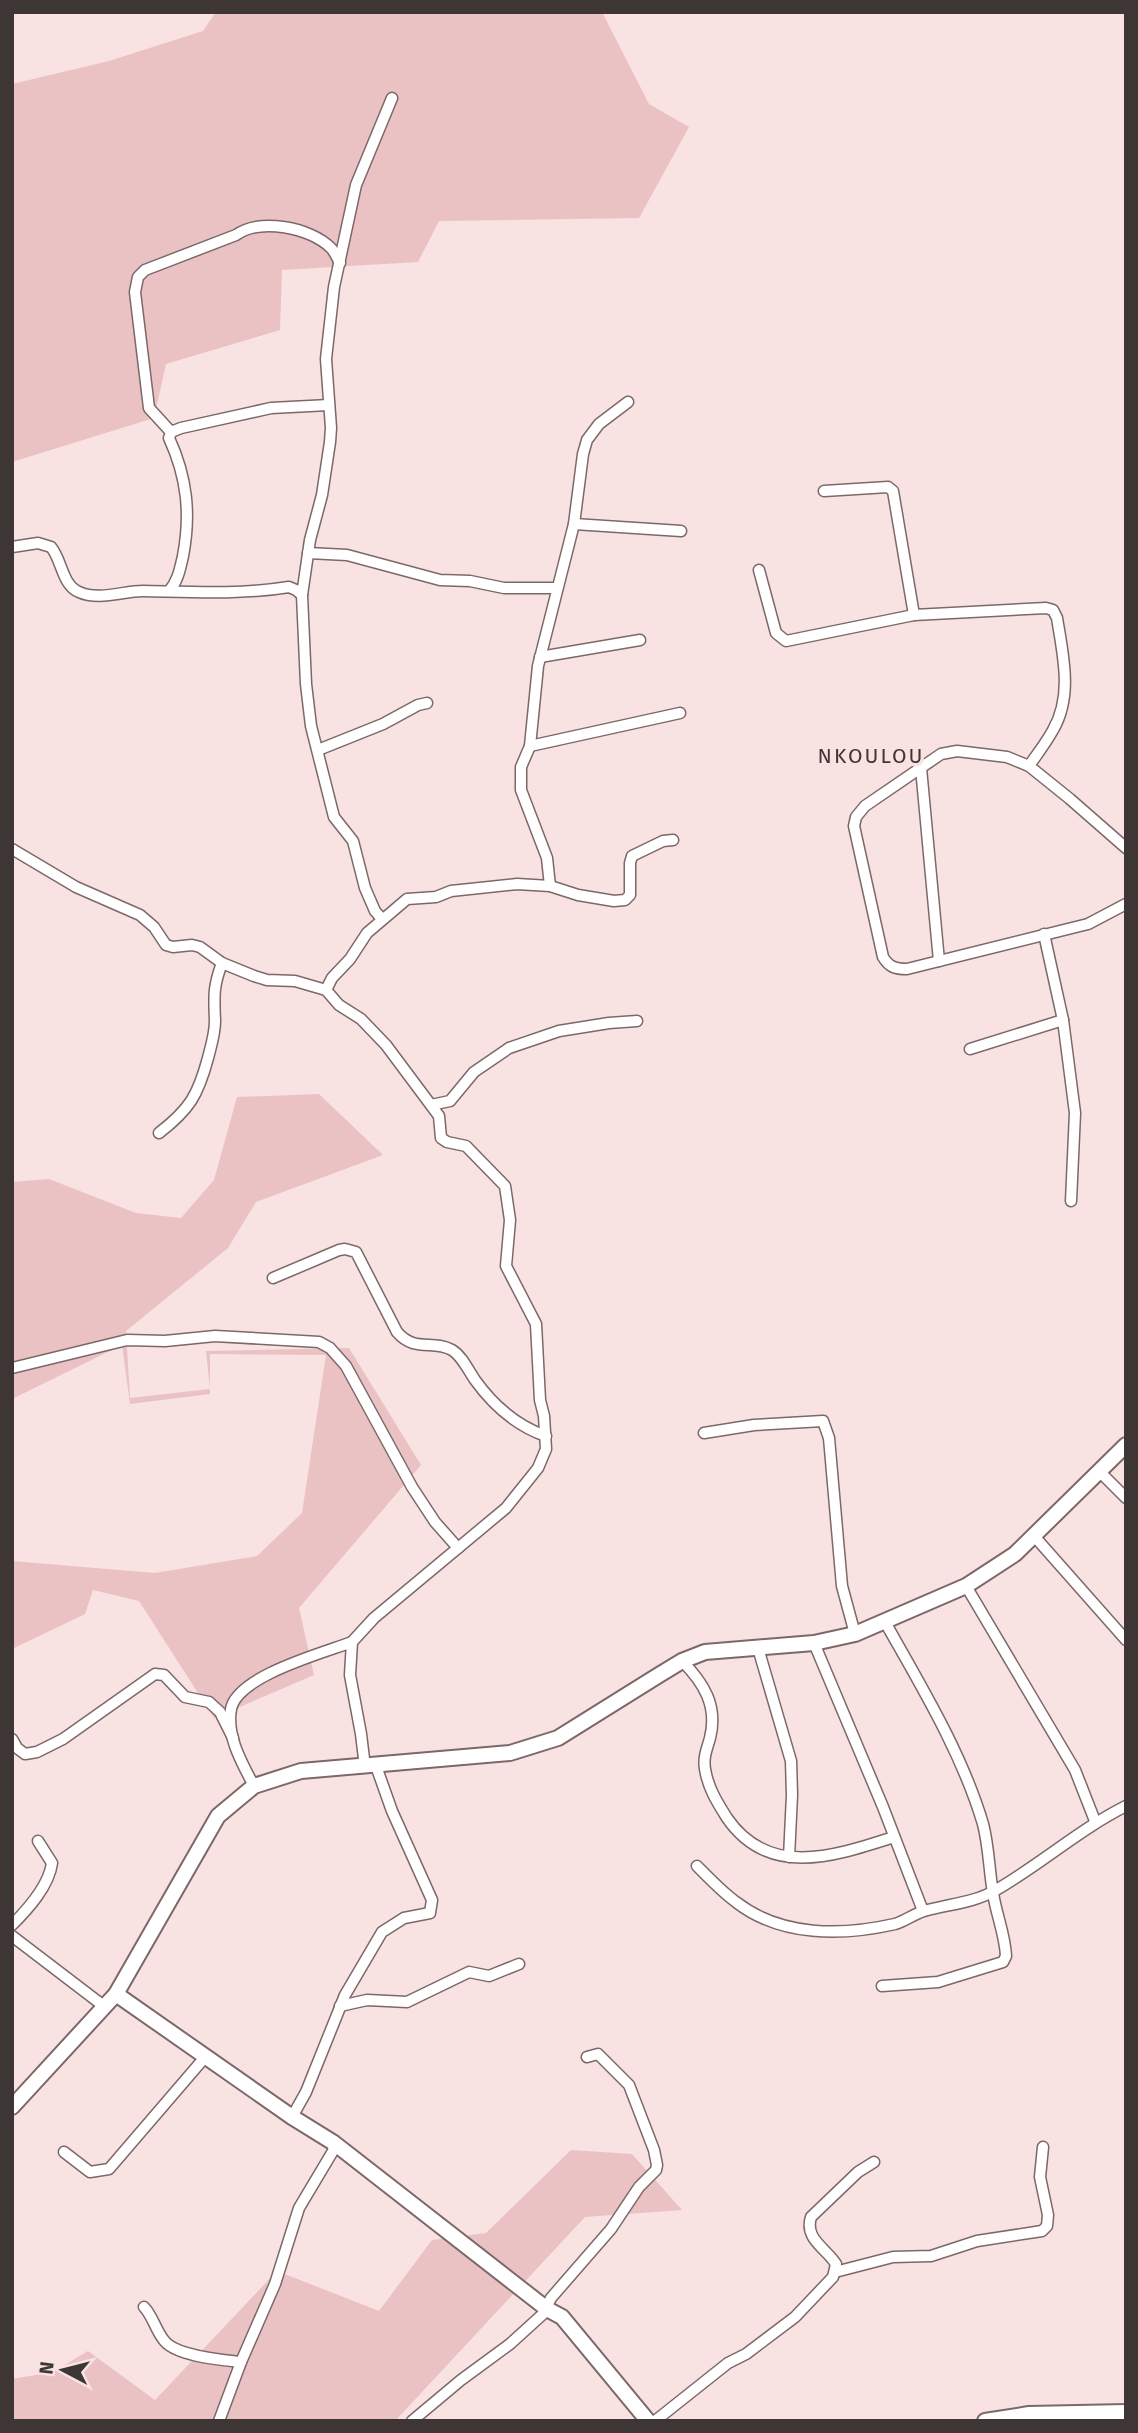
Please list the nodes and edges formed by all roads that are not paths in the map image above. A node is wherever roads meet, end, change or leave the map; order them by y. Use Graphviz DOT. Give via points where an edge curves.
graph roads {
  1 [pos="392,97"];
  2 [pos="340,262"];
  3 [pos="628,402"];
  4 [pos="329,405"];
  5 [pos="171,432"];
  6 [pos="824,491"];
  7 [pos="574,524"];
  8 [pos="681,531"];
  9 [pos="12,547"];
  10 [pos="308,553"];
  11 [pos="759,570"];
  12 [pos="557,588"];
  13 [pos="169,591"];
  14 [pos="302,595"];
  15 [pos="914,615"];
  16 [pos="640,640"];
  17 [pos="540,657"];
  18 [pos="427,703"];
  19 [pos="680,713"];
  20 [pos="530,746"];
  21 [pos="318,750"];
  22 [pos="1029,766"];
  23 [pos="921,768"];
  24 [pos="673,840"];
  25 [pos="1126,848"];
  26 [pos="12,849"];
  27 [pos="550,886"];
  28 [pos="1126,904"];
  29 [pos="382,919"];
  30 [pos="1044,934"];
  31 [pos="939,961"];
  32 [pos="222,963"];
  33 [pos="326,990"];
  34 [pos="1063,1020"];
  35 [pos="637,1021"];
  36 [pos="970,1049"];
  37 [pos="431,1105"];
  38 [pos="159,1133"];
  39 [pos="1071,1200"];
  40 [pos="273,1278"];
  41 [pos="12,1368"];
  42 [pos="704,1433"];
  43 [pos="546,1436"];
  44 [pos="1126,1445"];
  45 [pos="1099,1471"];
  46 [pos="1126,1498"];
  47 [pos="1035,1537"];
  48 [pos="458,1548"];
  49 [pos="965,1586"];
  50 [pos="885,1622"];
  51 [pos="855,1634"];
  52 [pos="1126,1640"];
  53 [pos="352,1642"];
  54 [pos="814,1643"];
  55 [pos="758,1648"];
  56 [pos="682,1661"];
  57 [pos="233,1738"];
  58 [pos="12,1739"];
  59 [pos="370,1766"];
  60 [pos="254,1786"];
  61 [pos="1126,1806"];
  62 [pos="1095,1821"];
  63 [pos="894,1837"];
  64 [pos="38,1841"];
  65 [pos="789,1857"];
  66 [pos="697,1866"];
  67 [pos="993,1892"];
  68 [pos="923,1911"];
  69 [pos="12,1925"];
  70 [pos="12,1936"];
  71 [pos="519,1964"];
  72 [pos="881,1986"];
  73 [pos="117,1994"];
  74 [pos="340,2006"];
  75 [pos="106,2007"];
  76 [pos="206,2056"];
  77 [pos="587,2057"];
  78 [pos="12,2107"];
  79 [pos="292,2117"];
  80 [pos="334,2143"];
  81 [pos="1043,2147"];
  82 [pos="64,2152"];
  83 [pos="874,2162"];
  84 [pos="835,2272"];
  85 [pos="144,2307"];
  86 [pos="547,2309"];
  87 [pos="240,2362"];
  88 [pos="1126,2412"];
  89 [pos="219,2421"];
  90 [pos="412,2421"];
  91 [pos="648,2421"];
  92 [pos="656,2421"];
  93 [pos="985,2421"];
  1 -- 2 [label="street" via="356,186"];
  2 -- 4 [label="street" via="328,328"];
  2 -- 5 [label="street" via="329,246 318,240 268,225 246,228 138,277 135,292 149,408"];
  3 -- 7 [label="street" via="599,424 587,440"];
  4 -- 5 [label="street" via="271,408"];
  4 -- 10 [label="street" via="330,442"];
  5 -- 13 [label="street" via="188,509 180,568"];
  6 -- 15 [label="street" via="888,487 893,491"];
  7 -- 8 [label="street"];
  7 -- 12 [label="street"];
  9 -- 13 [label="street" via="51,547 70,586 80,593"];
  10 -- 12 [label="street" via="347,555 440,580"];
  10 -- 14 [label="street"];
  11 -- 15 [label="street" via="775,633 786,641"];
  12 -- 17 [label="street"];
  13 -- 14 [label="street" via="219,593 289,587"];
  14 -- 21 [label="street" via="306,684"];
  15 -- 22 [label="street" via="1053,610 1066,673 1062,707 1055,728"];
  16 -- 17 [label="street"];
  17 -- 20 [label="street"];
  18 -- 21 [label="street"];
  19 -- 20 [label="street"];
  20 -- 27 [label="street" via="521,767 521,786 547,858"];
  21 -- 29 [label="street" via="334,817 353,841 365,888"];
  22 -- 23 [label="street" via="1007,757 957,751 941,754"];
  22 -- 25 [label="street"];
  23 -- 31 [label="street"];
  23 -- 31 [label="street" via="865,806 854,826 888,965 907,969"];
  24 -- 27 [label="street" via="632,856 631,895 625,900 578,895"];
  26 -- 32 [label="street" via="76,887 140,915 166,945 200,947"];
  27 -- 29 [label="street" via="501,885 415,897 401,902"];
  28 -- 30 [label="street" via="1088,923"];
  29 -- 33 [label="street"];
  30 -- 31 [label="street"];
  30 -- 34 [label="street"];
  32 -- 33 [label="street" via="267,979"];
  32 -- 38 [label="street" via="214,991 214,1035 202,1081 186,1110"];
  33 -- 37 [label="street" via="376,1033"];
  34 -- 36 [label="street"];
  34 -- 39 [label="street" via="1074,1113"];
  35 -- 37 [label="street" via="559,1031 509,1048 474,1072 450,1101"];
  37 -- 43 [label="street" via="439,1116 441,1138 466,1146 505,1185 510,1220 506,1266 536,1324"];
  40 -- 43 [label="street" via="339,1250 356,1252 403,1339 454,1351 499,1407 524,1427"];
  41 -- 48 [label="street" via="127,1340 215,1336 319,1342 345,1366 412,1486"];
  42 -- 51 [label="street" via="754,1424 823,1421 829,1438 842,1586"];
  43 -- 48 [label="street" via="543,1460 517,1497"];
  44 -- 45 [label="street"];
  45 -- 46 [label="street"];
  45 -- 47 [label="street"];
  47 -- 49 [label="street"];
  47 -- 52 [label="street"];
  48 -- 53 [label="street"];
  49 -- 50 [label="street"];
  49 -- 62 [label="street" via="1075,1770"];
  50 -- 51 [label="street"];
  50 -- 67 [label="street" via="932,1706 966,1780 982,1822"];
  51 -- 54 [label="street"];
  53 -- 57 [label="street" via="255,1679 238,1693 231,1707"];
  53 -- 59 [label="street" via="350,1675"];
  54 -- 55 [label="street"];
  54 -- 63 [label="street"];
  55 -- 56 [label="street" via="705,1652"];
  55 -- 65 [label="street" via="791,1761"];
  56 -- 59 [label="street" via="558,1738 535,1747"];
  56 -- 65 [label="street" via="706,1690 712,1720 704,1759 712,1795 751,1844"];
  57 -- 58 [label="street" via="220,1712 209,1702 185,1697 164,1675 155,1674 37,1752 25,1754"];
  57 -- 60 [label="street"];
  59 -- 60 [label="street" via="300,1771"];
  59 -- 74 [label="street" via="432,1908 430,1913 404,1918 382,1932"];
  60 -- 73 [label="street" via="218,1816"];
  61 -- 62 [label="street"];
  62 -- 67 [label="street" via="1044,1861"];
  63 -- 65 [label="street" via="843,1854"];
  63 -- 68 [label="street"];
  64 -- 69 [label="street" via="52,1863 51,1873"];
  66 -- 68 [label="street" via="736,1903 766,1920 807,1932 897,1923"];
  67 -- 68 [label="street"];
  67 -- 72 [label="street" via="1006,1948 1003,1962 938,1982"];
  70 -- 75 [label="street"];
  71 -- 74 [label="street" via="489,1976 470,1972 407,2002 367,2000"];
  73 -- 75 [label="street"];
  73 -- 76 [label="street"];
  74 -- 79 [label="street"];
  75 -- 78 [label="street"];
  76 -- 79 [label="street"];
  76 -- 82 [label="street" via="109,2169 90,2172"];
  77 -- 86 [label="street" via="598,2054 629,2085 657,2165"];
  79 -- 80 [label="street"];
  80 -- 86 [label="street"];
  80 -- 87 [label="street" via="299,2208 275,2284"];
  81 -- 84 [label="street" via="1040,2177 1048,2215 1042,2231"];
  83 -- 84 [label="street" via="811,2217 813,2239 830,2254"];
  84 -- 92 [label="street" via="795,2317"];
  85 -- 87 [label="street" via="163,2342 203,2357"];
  86 -- 90 [label="street"];
  86 -- 91 [label="street" via="578,2334"];
  87 -- 89 [label="street"];
  88 -- 93 [label="street" via="1029,2414"];
}
